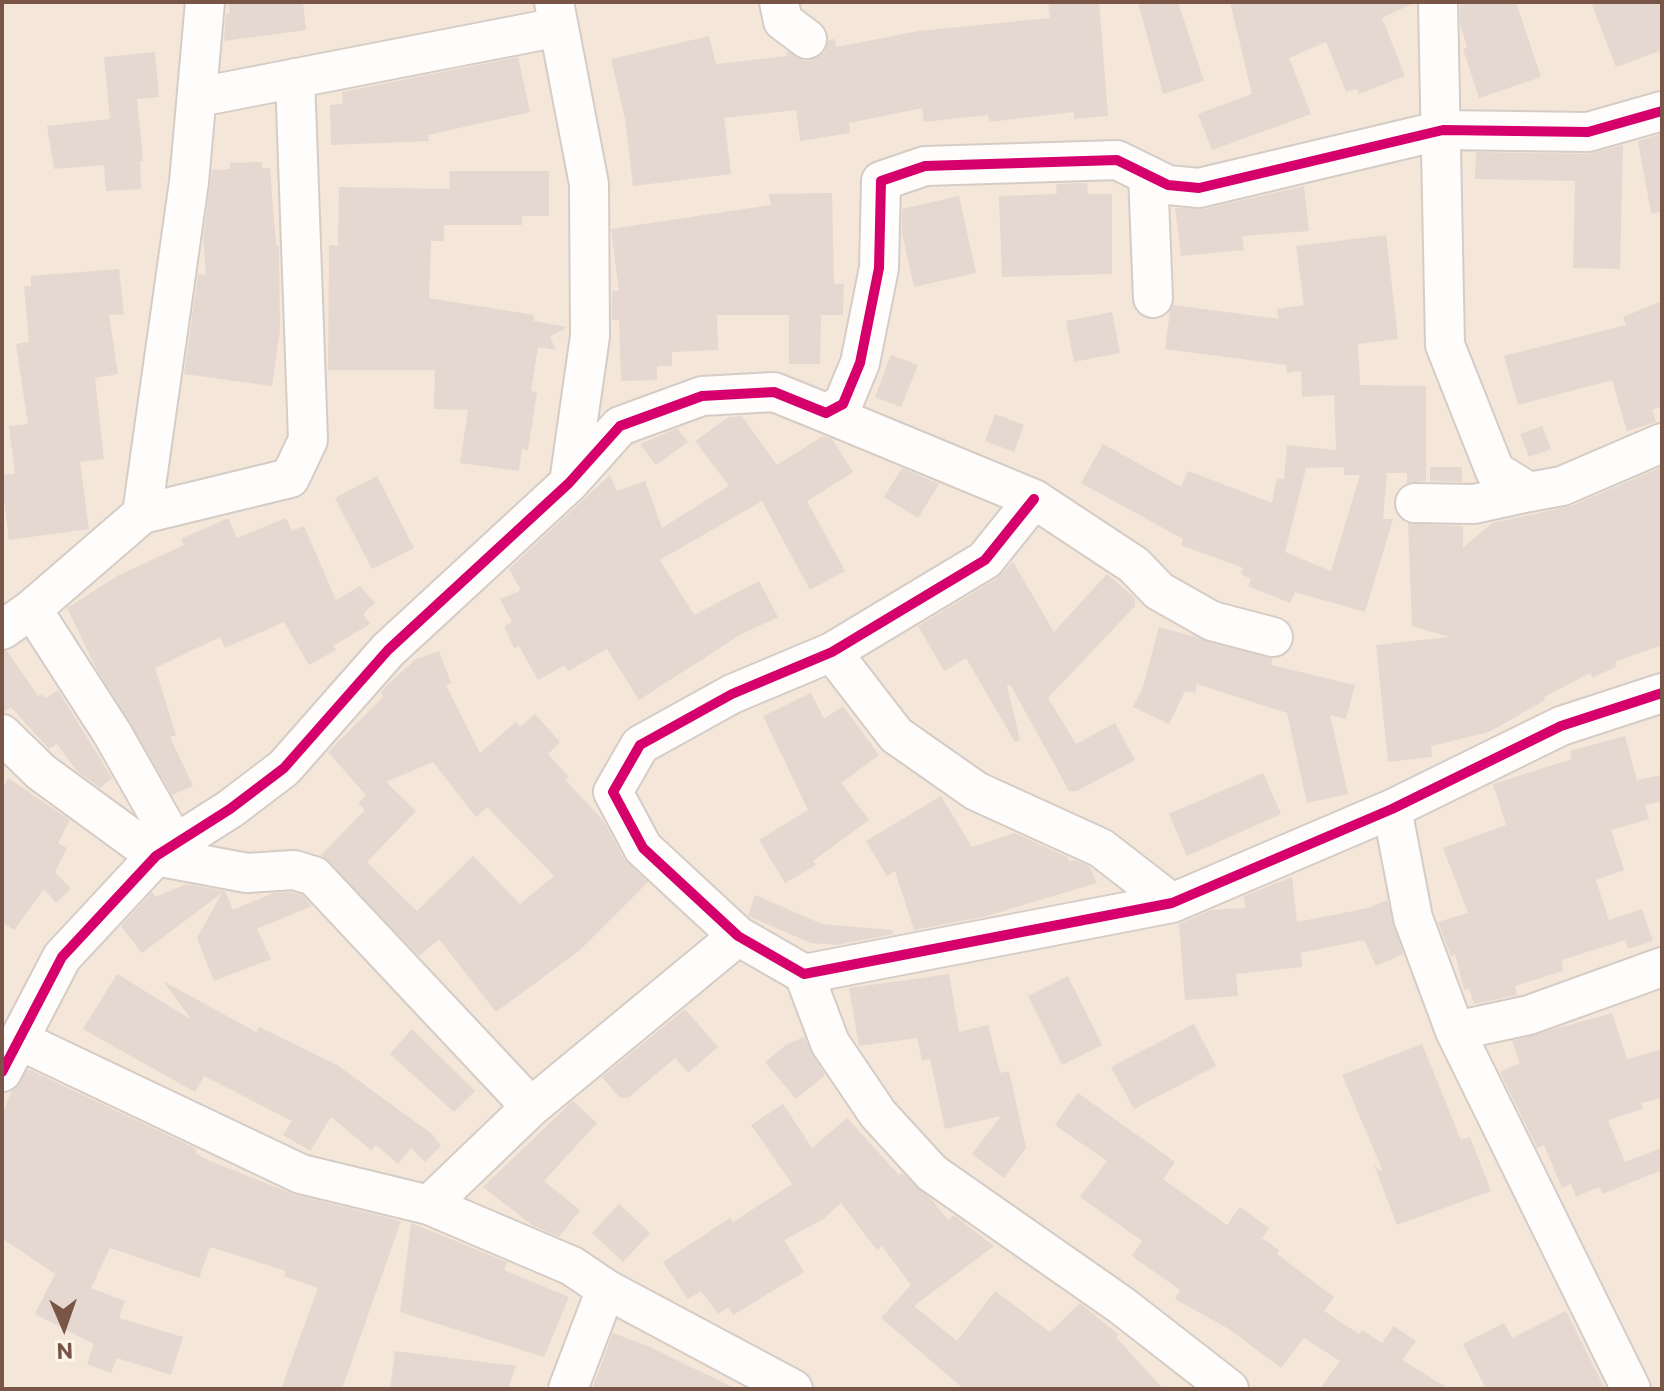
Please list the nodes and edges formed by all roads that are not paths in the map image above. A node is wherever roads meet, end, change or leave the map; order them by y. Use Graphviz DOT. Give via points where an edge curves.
graph roads {
  1 [pos="205,2"];
  2 [pos="779,2"];
  3 [pos="1440,2"];
  4 [pos="557,14"];
  5 [pos="807,39"];
  6 [pos="295,78"];
  7 [pos="199,97"];
  8 [pos="1662,111"];
  9 [pos="1443,130"];
  10 [pos="1148,175"];
  11 [pos="1153,298"];
  12 [pos="826,413"];
  13 [pos="1662,443"];
  14 [pos="569,483"];
  15 [pos="1529,492"];
  16 [pos="1034,499"];
  17 [pos="1415,503"];
  18 [pos="142,514"];
  19 [pos="17,620"];
  20 [pos="1273,637"];
  21 [pos="832,652"];
  22 [pos="1662,693"];
  23 [pos="2,734"];
  24 [pos="1392,809"];
  25 [pos="166,850"];
  26 [pos="1172,903"];
  27 [pos="738,936"];
  28 [pos="1662,967"];
  29 [pos="804,974"];
  30 [pos="1455,1031"];
  31 [pos="10,1056"];
  32 [pos="531,1107"];
  33 [pos="429,1205"];
  34 [pos="606,1289"];
  35 [pos="1225,1388"];
  36 [pos="568,1389"];
  37 [pos="793,1389"];
  38 [pos="1631,1389"];
  1 -- 7 [label="street"];
  2 -- 5 [label="street" via="783,21"];
  3 -- 9 [label="street"];
  4 -- 6 [label="street"];
  4 -- 14 [label="street" via="589,184 590,336"];
  6 -- 7 [label="street"];
  6 -- 18 [label="street" via="308,440 290,478"];
  7 -- 18 [label="street"];
  8 -- 9 [label="street" via="1588,132"];
  9 -- 10 [label="street" via="1199,188 1168,185"];
  9 -- 15 [label="street" via="1445,345 1495,471"];
  10 -- 11 [label="street"];
  10 -- 12 [label="street" via="1117,160 925,166 881,181 879,268 860,363 843,404"];
  12 -- 14 [label="street" via="774,392 702,396 620,426"];
  12 -- 16 [label="street"];
  13 -- 15 [label="street" via="1562,486"];
  14 -- 25 [label="street" via="388,650 284,768"];
  15 -- 17 [label="street" via="1474,504"];
  16 -- 20 [label="street" via="1134,565 1159,591 1212,621"];
  16 -- 21 [label="street" via="985,560"];
  18 -- 19 [label="street"];
  19 -- 25 [label="street" via="119,745"];
  21 -- 26 [label="street" via="896,735 976,791 1101,848"];
  21 -- 27 [label="street" via="732,694 640,745 613,792 643,848"];
  22 -- 24 [label="street" via="1561,726"];
  23 -- 25 [label="street" via="41,772"];
  24 -- 26 [label="street"];
  24 -- 30 [label="street" via="1413,918"];
  25 -- 31 [label="street" via="62,957"];
  25 -- 32 [label="street" via="247,873 294,870 314,876"];
  26 -- 29 [label="street"];
  27 -- 29 [label="street"];
  27 -- 32 [label="street"];
  28 -- 30 [label="street" via="1529,1015"];
  29 -- 35 [label="street" via="830,1043 878,1114 932,1173 1121,1305"];
  30 -- 38 [label="street"];
  31 -- 33 [label="street" via="301,1174"];
  32 -- 33 [label="street"];
  33 -- 34 [label="street" via="572,1266"];
  34 -- 36 [label="street"];
  34 -- 37 [label="street"];
}
